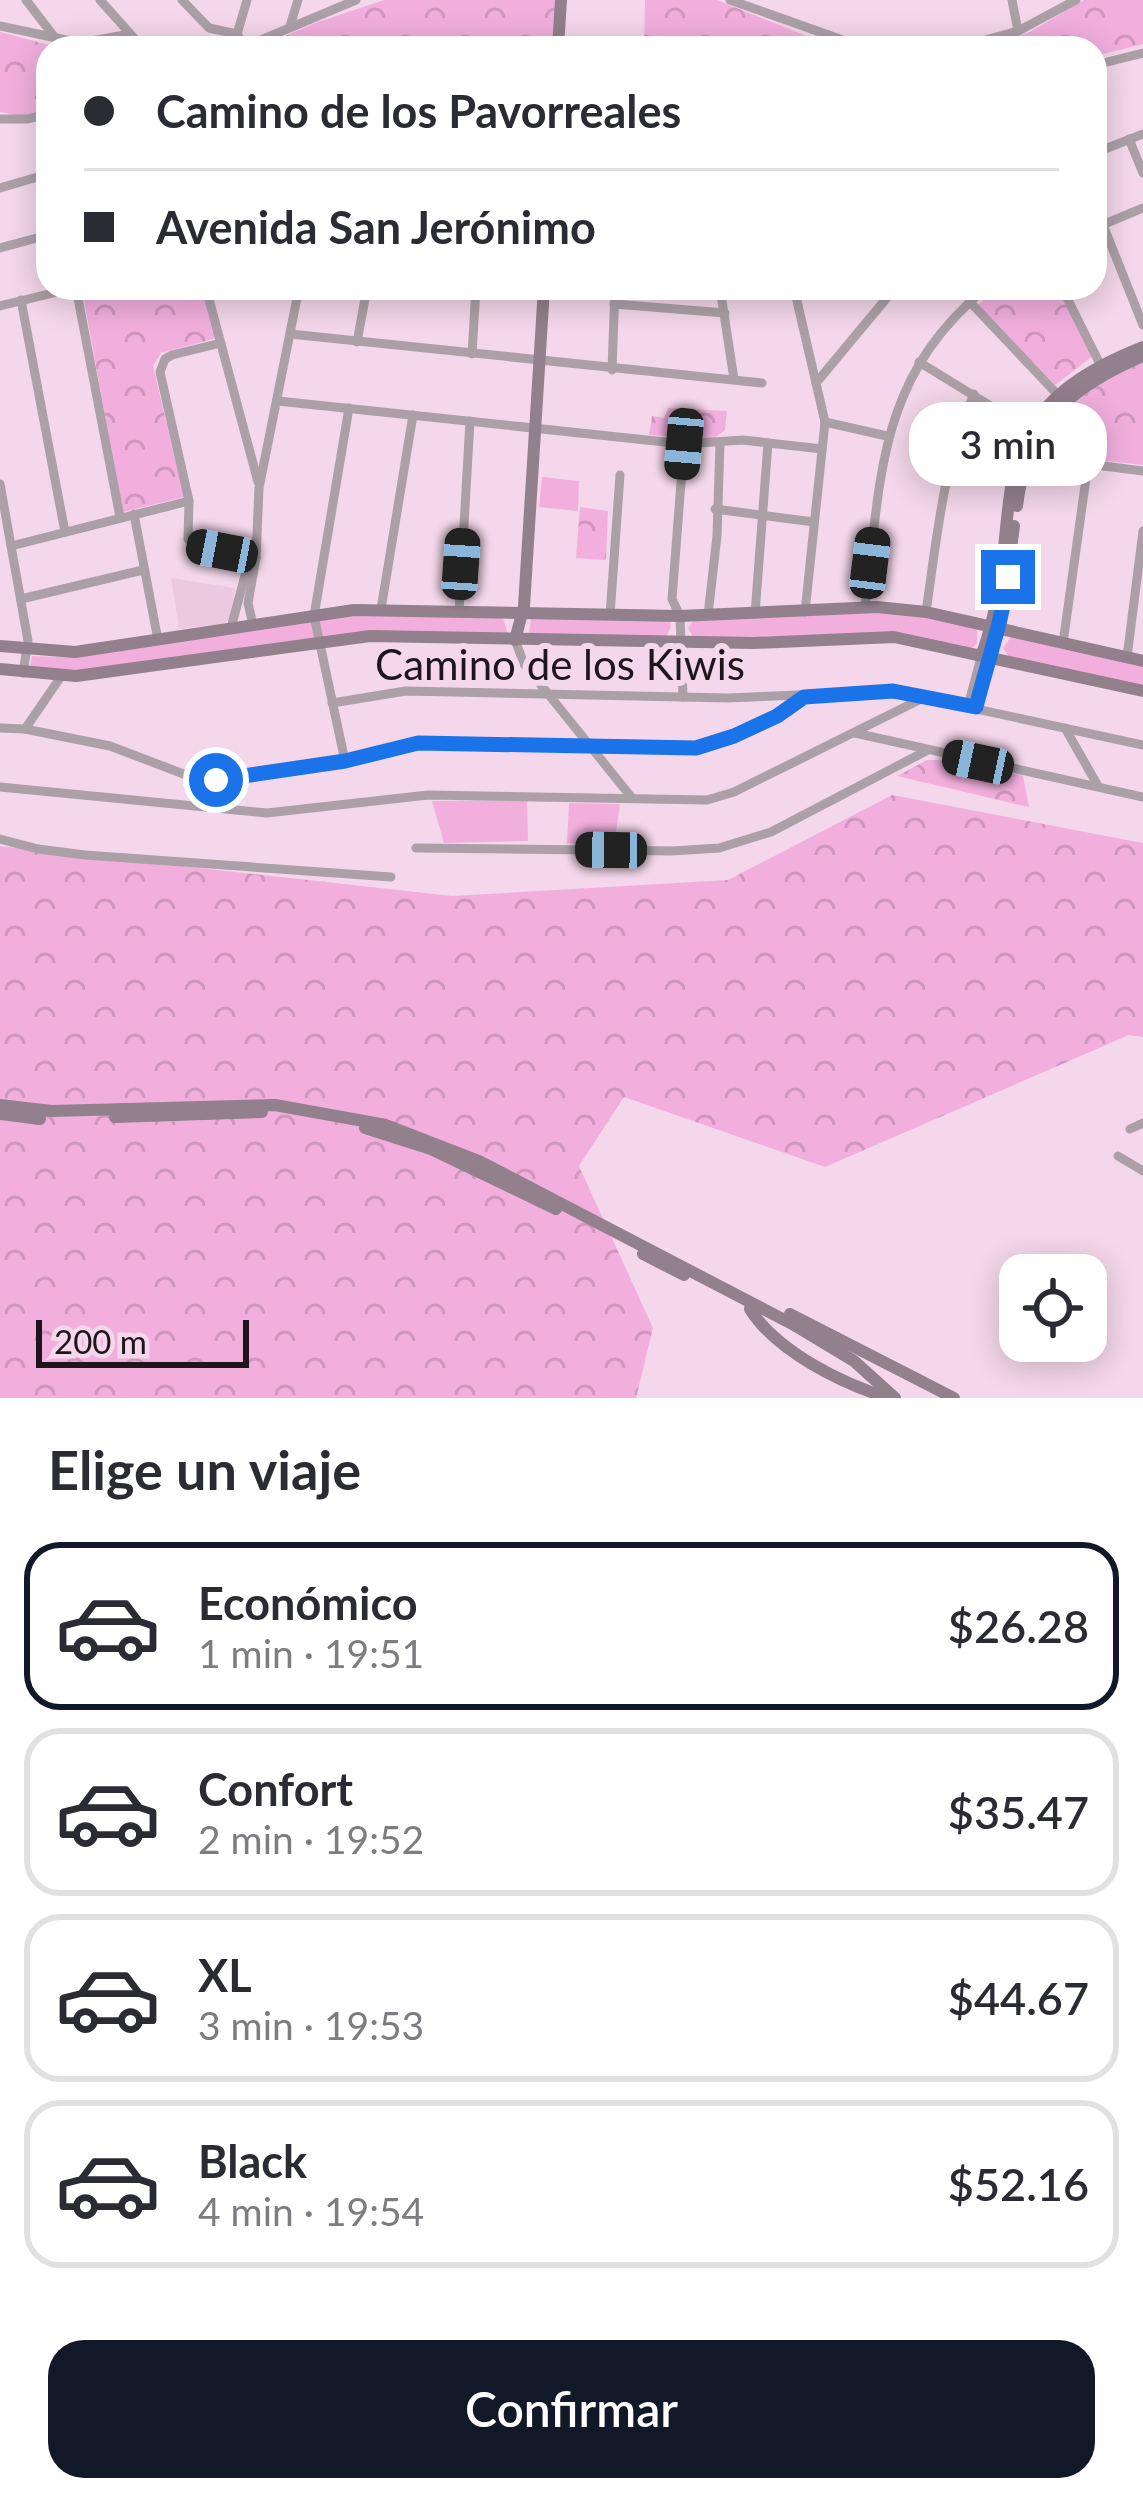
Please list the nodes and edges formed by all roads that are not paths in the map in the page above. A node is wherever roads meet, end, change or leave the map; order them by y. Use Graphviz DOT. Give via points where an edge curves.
graph roads {
  1 [pos="26,0"];
  2 [pos="100,0"];
  3 [pos="182,0"];
  4 [pos="247,0"];
  5 [pos="298,0"];
  6 [pos="356,0"];
  7 [pos="561,0"];
  8 [pos="730,0"];
  9 [pos="768,0"];
  10 [pos="1012,0"];
  11 [pos="1076,0"];
  12 [pos="768,14"];
  13 [pos="0,26"];
  14 [pos="290,26"];
  15 [pos="1018,31"];
  16 [pos="130,34"];
  17 [pos="237,34"];
  18 [pos="819,34"];
  19 [pos="38,36"];
  20 [pos="53,36"];
  21 [pos="119,36"];
  22 [pos="270,36"];
  23 [pos="559,36"];
  24 [pos="826,36"];
  25 [pos="1000,36"];
  26 [pos="1143,53"];
  27 [pos="1107,62"];
  28 [pos="36,117"];
  29 [pos="0,122"];
  30 [pos="1143,134"];
  31 [pos="1129,139"];
  32 [pos="1107,148"];
  33 [pos="1143,173"];
  34 [pos="36,178"];
  35 [pos="0,188"];
  36 [pos="1143,208"];
  37 [pos="1107,223"];
  38 [pos="36,238"];
  39 [pos="1107,242"];
  40 [pos="0,248"];
  41 [pos="1143,277"];
  42 [pos="1127,283"];
  43 [pos="36,297"];
  44 [pos="21,300"];
  45 [pos="77,300"];
  46 [pos="209,300"];
  47 [pos="297,300"];
  48 [pos="365,300"];
  49 [pos="475,300"];
  50 [pos="543,300"];
  51 [pos="614,300"];
  52 [pos="722,300"];
  53 [pos="797,300"];
  54 [pos="885,300"];
  55 [pos="972,300"];
  56 [pos="1068,300"];
  57 [pos="970,302"];
  58 [pos="614,304"];
  59 [pos="0,306"];
  60 [pos="724,313"];
  61 [pos="1143,325"];
  62 [pos="290,334"];
  63 [pos="357,342"];
  64 [pos="221,343"];
  65 [pos="1143,351"];
  66 [pos="472,354"];
  67 [pos="539,360"];
  68 [pos="919,362"];
  69 [pos="1100,364"];
  70 [pos="612,370"];
  71 [pos="734,379"];
  72 [pos="762,383"];
  73 [pos="816,383"];
  74 [pos="974,394"];
  75 [pos="1057,394"];
  76 [pos="278,401"];
  77 [pos="349,408"];
  78 [pos="413,415"];
  79 [pos="470,421"];
  80 [pos="824,422"];
  81 [pos="535,428"];
  82 [pos="1033,432"];
  83 [pos="887,436"];
  84 [pos="768,442"];
  85 [pos="720,443"];
  86 [pos="684,444"];
  87 [pos="269,448"];
  88 [pos="822,449"];
  89 [pos="250,450"];
  90 [pos="1143,471"];
  91 [pos="620,475"];
  92 [pos="0,484"];
  93 [pos="260,488"];
  94 [pos="1,493"];
  95 [pos="189,501"];
  96 [pos="716,508"];
  97 [pos="134,514"];
  98 [pos="764,516"];
  99 [pos="120,517"];
  100 [pos="814,522"];
  101 [pos="1143,531"];
  102 [pos="65,532"];
  103 [pos="11,546"];
  104 [pos="254,554"];
  105 [pos="143,570"];
  106 [pos="21,599"];
  107 [pos="865,608"];
  108 [pos="381,609"];
  109 [pos="459,612"];
  110 [pos="805,612"];
  111 [pos="926,612"];
  112 [pos="519,613"];
  113 [pos="755,614"];
  114 [pos="610,615"];
  115 [pos="708,615"];
  116 [pos="314,616"];
  117 [pos="680,616"];
  118 [pos="253,625"];
  119 [pos="231,628"];
  120 [pos="995,628"];
  121 [pos="164,639"];
  122 [pos="517,640"];
  123 [pos="319,641"];
  124 [pos="679,642"];
  125 [pos="1063,643"];
  126 [pos="0,646"];
  127 [pos="28,651"];
  128 [pos="987,655"];
  129 [pos="1127,657"];
  130 [pos="1143,661"];
  131 [pos="168,664"];
  132 [pos="0,669"];
  133 [pos="23,673"];
  134 [pos="60,678"];
  135 [pos="1143,691"];
  136 [pos="548,694"];
  137 [pos="683,697"];
  138 [pos="804,697"];
  139 [pos="925,697"];
  140 [pos="332,704"];
  141 [pos="972,707"];
  142 [pos="0,728"];
  143 [pos="1065,728"];
  144 [pos="25,729"];
  145 [pos="855,734"];
  146 [pos="1143,745"];
  147 [pos="590,748"];
  148 [pos="926,751"];
  149 [pos="345,761"];
  150 [pos="0,787"];
  151 [pos="1098,787"];
  152 [pos="1143,797"];
  153 [pos="633,800"];
  154 [pos="0,839"];
  155 [pos="416,848"];
  156 [pos="392,877"];
  157 [pos="0,1110"];
  158 [pos="1143,1123"];
  159 [pos="1130,1130"];
  160 [pos="1118,1156"];
  161 [pos="1143,1171"];
  162 [pos="749,1304"];
  163 [pos="901,1372"];
  164 [pos="952,1397"];
  165 [pos="889,1398"];
  1 -- 20 [label="street"];
  2 -- 16 [label="street"];
  3 -- 17 [label="street" via="209,28"];
  4 -- 17 [label="street"];
  5 -- 14 [label="street"];
  6 -- 14 [label="street"];
  7 -- 23 [label="street"];
  8 -- 12 [label="street"];
  9 -- 12 [label="street"];
  10 -- 15 [label="street"];
  11 -- 15 [label="street"];
  12 -- 18 [label="street"];
  13 -- 19 [label="street"];
  14 -- 22 [label="street"];
  15 -- 25 [label="street"];
  16 -- 21 [label="street"];
  18 -- 24 [label="street"];
  26 -- 27 [label="street"];
  28 -- 29 [label="street"];
  30 -- 31 [label="street"];
  31 -- 32 [label="street"];
  31 -- 33 [label="street"];
  34 -- 35 [label="street"];
  36 -- 37 [label="street"];
  38 -- 40 [label="street"];
  39 -- 42 [label="street"];
  41 -- 42 [label="street"];
  42 -- 61 [label="street"];
  43 -- 44 [label="street"];
  44 -- 59 [label="street"];
  44 -- 102 [label="street"];
  45 -- 99 [label="street"];
  46 -- 64 [label="street"];
  47 -- 62 [label="street"];
  48 -- 63 [label="street"];
  49 -- 66 [label="street"];
  50 -- 67 [label="street"];
  51 -- 58 [label="street"];
  52 -- 60 [label="street"];
  53 -- 73 [label="street"];
  54 -- 73 [label="street"];
  55 -- 57 [label="street"];
  56 -- 69 [label="street"];
  57 -- 68 [label="street"];
  57 -- 75 [label="street"];
  58 -- 60 [label="street"];
  58 -- 70 [label="street"];
  60 -- 71 [label="street"];
  62 -- 63 [label="street"];
  62 -- 76 [label="street"];
  63 -- 66 [label="street"];
  64 -- 89 [label="street"];
  64 -- 95 [label="street" via="172,355 160,373"];
  65 -- 69 [label="street"];
  65 -- 82 [label="street" via="1081,387"];
  66 -- 67 [label="street"];
  67 -- 70 [label="street"];
  67 -- 81 [label="street"];
  68 -- 74 [label="street"];
  68 -- 83 [label="street"];
  69 -- 75 [label="street"];
  70 -- 71 [label="street"];
  71 -- 72 [label="street"];
  73 -- 80 [label="street"];
  74 -- 82 [label="street"];
  74 -- 111 [label="street" via="946,475"];
  75 -- 82 [label="street"];
  76 -- 77 [label="street"];
  76 -- 87 [label="street"];
  77 -- 78 [label="street"];
  77 -- 116 [label="street"];
  78 -- 79 [label="street"];
  78 -- 108 [label="street"];
  79 -- 81 [label="street"];
  79 -- 109 [label="street"];
  80 -- 83 [label="street"];
  80 -- 88 [label="street"];
  81 -- 86 [label="street"];
  81 -- 112 [label="street"];
  82 -- 120 [label="street"];
  83 -- 107 [label="street"];
  84 -- 85 [label="street"];
  84 -- 88 [label="street"];
  84 -- 98 [label="street"];
  85 -- 86 [label="street"];
  85 -- 96 [label="street"];
  86 -- 117 [label="street" via="672,599"];
  87 -- 89 [label="street"];
  87 -- 93 [label="street"];
  88 -- 100 [label="street"];
  89 -- 93 [label="street"];
  90 -- 125 [label="street" via="1088,464"];
  91 -- 114 [label="street"];
  92 -- 94 [label="street"];
  93 -- 104 [label="street"];
  94 -- 103 [label="street"];
  95 -- 97 [label="street"];
  95 -- 104 [label="street" via="190,543"];
  96 -- 98 [label="street"];
  96 -- 115 [label="street"];
  97 -- 99 [label="street"];
  97 -- 105 [label="street"];
  98 -- 100 [label="street"];
  98 -- 113 [label="street"];
  99 -- 102 [label="street"];
  100 -- 110 [label="street"];
  101 -- 129 [label="street"];
  102 -- 103 [label="street"];
  103 -- 106 [label="street"];
  104 -- 118 [label="street"];
  104 -- 119 [label="street"];
  105 -- 106 [label="street"];
  105 -- 121 [label="street"];
  106 -- 127 [label="street"];
  107 -- 110 [label="street"];
  107 -- 111 [label="street"];
  108 -- 109 [label="street"];
  108 -- 116 [label="street"];
  109 -- 112 [label="street"];
  110 -- 113 [label="street"];
  111 -- 120 [label="street"];
  112 -- 114 [label="street"];
  112 -- 122 [label="street"];
  113 -- 115 [label="street"];
  114 -- 117 [label="street"];
  115 -- 117 [label="street"];
  116 -- 118 [label="street"];
  116 -- 123 [label="street"];
  117 -- 124 [label="street"];
  118 -- 119 [label="street"];
  119 -- 121 [label="street"];
  120 -- 125 [label="street"];
  120 -- 128 [label="street"];
  121 -- 127 [label="street"];
  121 -- 131 [label="street"];
  122 -- 123 [label="street"];
  122 -- 124 [label="street"];
  122 -- 136 [label="street" via="518,654"];
  123 -- 131 [label="street"];
  123 -- 140 [label="street"];
  124 -- 128 [label="street" via="894,637"];
  124 -- 137 [label="street"];
  125 -- 129 [label="street"];
  126 -- 127 [label="street"];
  127 -- 133 [label="street"];
  128 -- 135 [label="street"];
  128 -- 141 [label="street"];
  129 -- 130 [label="street"];
  131 -- 134 [label="street"];
  132 -- 133 [label="street"];
  133 -- 134 [label="street"];
  134 -- 144 [label="street"];
  136 -- 137 [label="street, Camino de los Kiwis"];
  136 -- 140 [label="street, Camino de los Kiwis" via="406,691"];
  136 -- 147 [label="street"];
  137 -- 138 [label="street, Camino de los Kiwis"];
  138 -- 139 [label="street, Camino de los Kiwis"];
  138 -- 147 [label="street" via="710,746"];
  139 -- 141 [label="street, Camino de los Kiwis"];
  139 -- 145 [label="street"];
  140 -- 149 [label="street"];
  141 -- 143 [label="street, Camino de los Kiwis"];
  142 -- 144 [label="street"];
  143 -- 146 [label="street, Camino de los Kiwis"];
  143 -- 151 [label="street"];
  144 -- 149 [label="street" via="110,746 202,781"];
  145 -- 148 [label="street"];
  145 -- 153 [label="street" via="718,797"];
  147 -- 149 [label="street" via="418,743"];
  147 -- 153 [label="street"];
  148 -- 151 [label="street"];
  148 -- 155 [label="street" via="771,832 719,848"];
  150 -- 153 [label="street" via="267,813 428,795"];
  151 -- 152 [label="street"];
  154 -- 156 [label="street" via="85,854"];
  157 -- 162 [label="street" via="52,1120 252,1111 370,1129 462,1163"];
  158 -- 159 [label="street"];
  160 -- 161 [label="street"];
  162 -- 163 [label="street" via="806,1322"];
  162 -- 165 [label="street, bridge" via="854,1361"];
  162 -- 165 [label="street" via="759,1321 824,1370"];
  163 -- 164 [label="street"];
  163 -- 165 [label="street" via="886,1385"];
}
